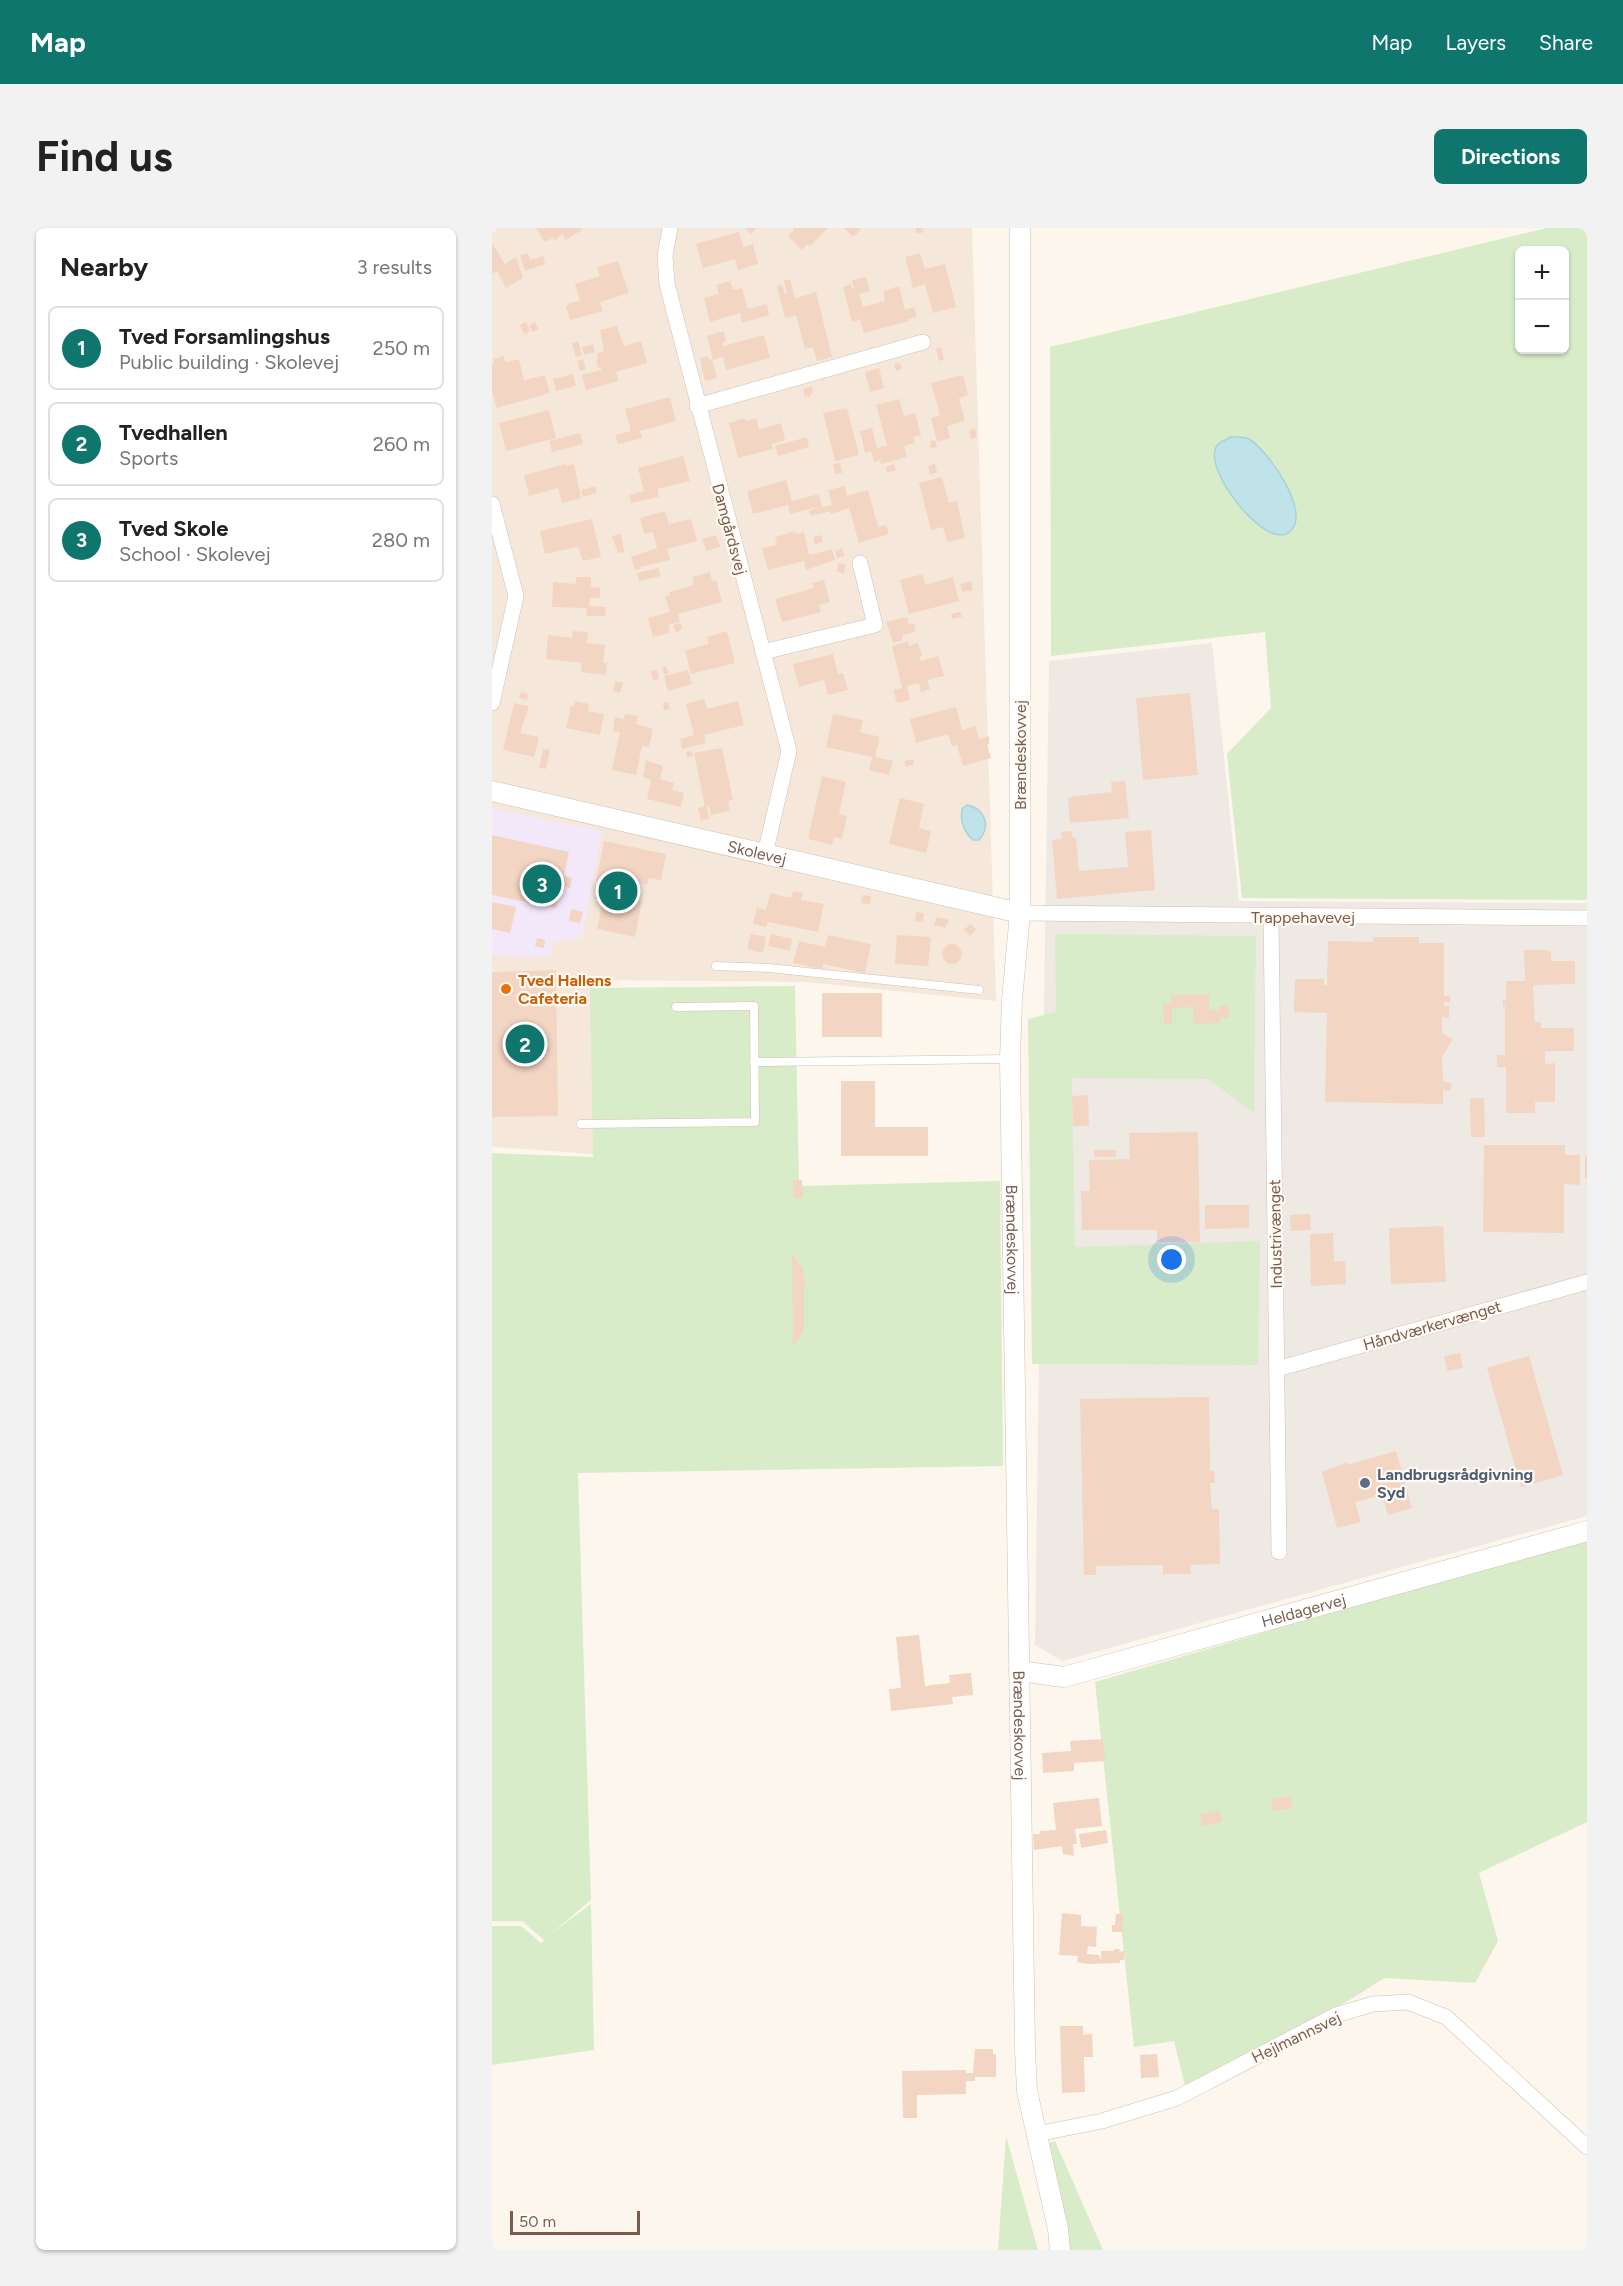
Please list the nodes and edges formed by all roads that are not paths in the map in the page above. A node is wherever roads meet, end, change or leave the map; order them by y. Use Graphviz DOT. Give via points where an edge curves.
graph roads {
  1 [pos="670,228"];
  2 [pos="1020,228"];
  3 [pos="922,342"];
  4 [pos="697,406"];
  5 [pos="492,504"];
  6 [pos="860,563"];
  7 [pos="763,652"];
  8 [pos="492,703"];
  9 [pos="492,791"];
  10 [pos="765,854"];
  11 [pos="1020,913"];
  12 [pos="1271,916"];
  13 [pos="1587,918"];
  14 [pos="716,966"];
  15 [pos="979,990"];
  16 [pos="676,1007"];
  17 [pos="1010,1059"];
  18 [pos="754,1062"];
  19 [pos="581,1124"];
  20 [pos="1587,1282"];
  21 [pos="1276,1368"];
  22 [pos="1587,1531"];
  23 [pos="1279,1552"];
  24 [pos="1019,1671"];
  25 [pos="1037,2134"];
  26 [pos="1587,2147"];
  27 [pos="1060,2250"];
  1 -- 4 [label="street, Damgårdsvej" via="665,256 667,284"];
  2 -- 11 [label="street, Brændeskovvej"];
  3 -- 4 [label="street"];
  4 -- 7 [label="street, Damgårdsvej"];
  5 -- 8 [label="street" via="516,596"];
  6 -- 7 [label="street" via="875,624"];
  7 -- 10 [label="street, Damgårdsvej" via="789,751"];
  9 -- 10 [label="street, Skolevej"];
  10 -- 11 [label="street, Skolevej"];
  11 -- 12 [label="street, Trappehavevej"];
  11 -- 17 [label="street, Brændeskovvej"];
  12 -- 13 [label="street, Trappehavevej"];
  12 -- 21 [label="street, Industrivænget"];
  14 -- 15 [label="lane"];
  16 -- 18 [label="lane" via="754,1006"];
  17 -- 18 [label="lane"];
  17 -- 24 [label="street, Brændeskovvej"];
  18 -- 19 [label="lane" via="755,1122"];
  20 -- 21 [label="street, Håndværkervænget"];
  21 -- 23 [label="street, Industrivænget"];
  22 -- 24 [label="street, Heldagervej" via="1064,1677"];
  24 -- 25 [label="street, Brændeskovvej" via="1025,2050 1027,2091"];
  25 -- 26 [label="street, Hejlmannsvej" via="1102,2121 1177,2098 1336,2015 1373,2004 1408,2002 1446,2017"];
  25 -- 27 [label="street, Brændeskovvej"];
}
